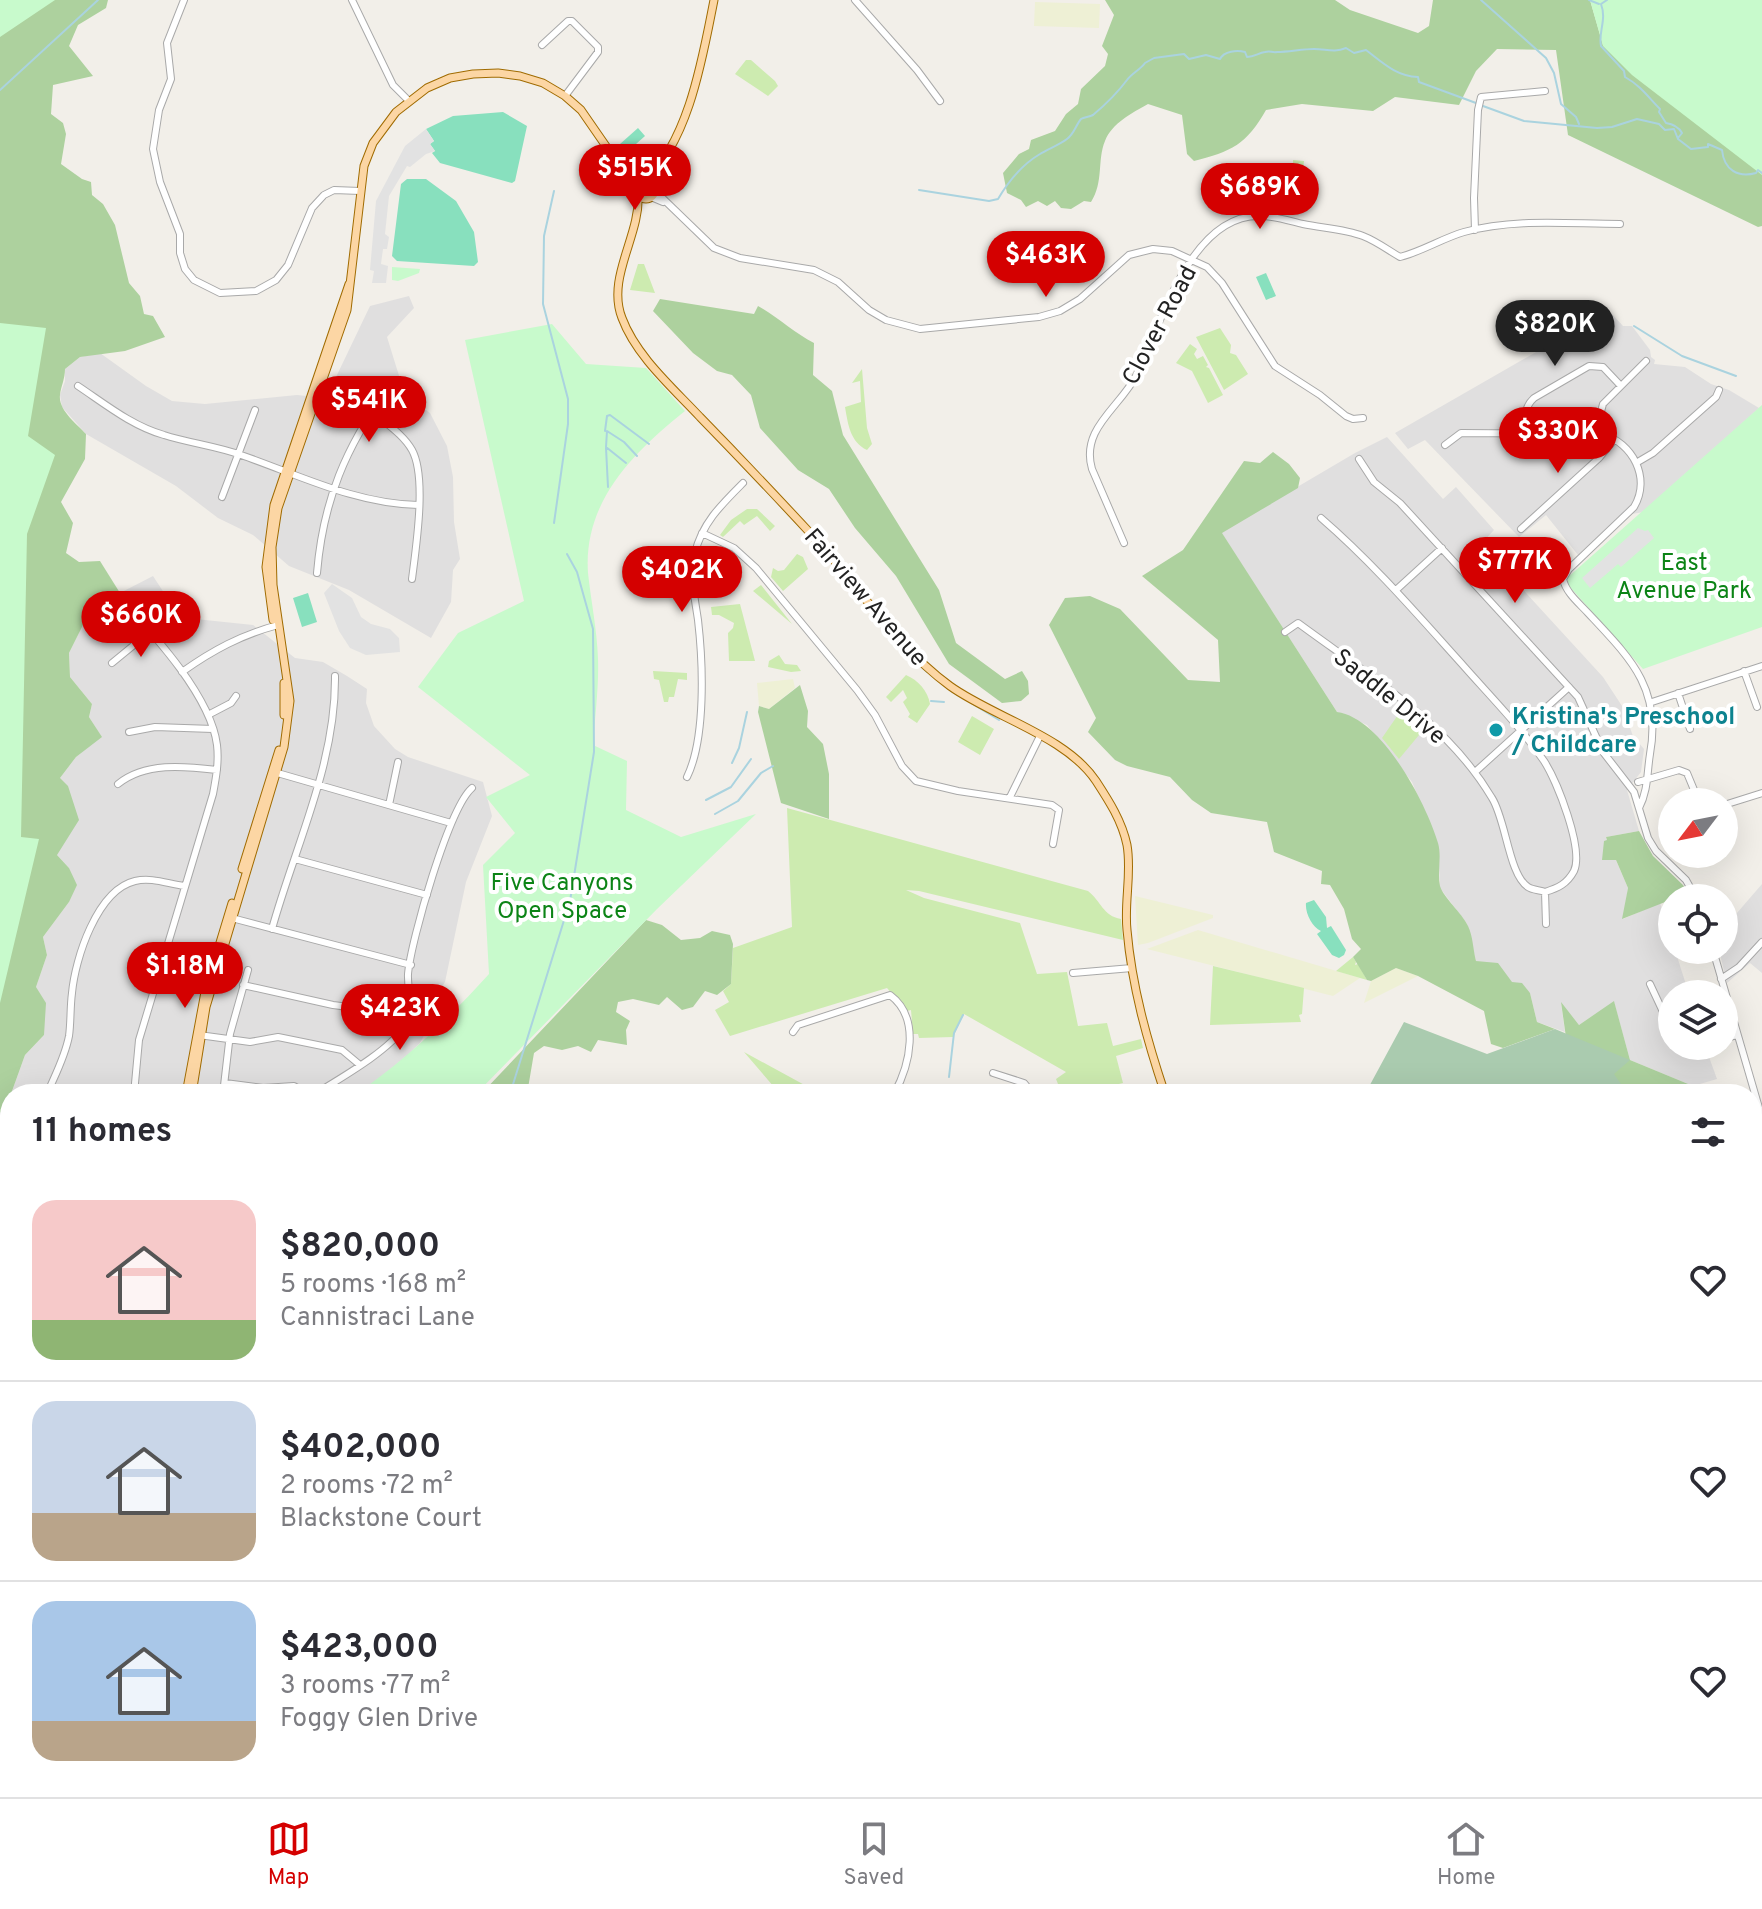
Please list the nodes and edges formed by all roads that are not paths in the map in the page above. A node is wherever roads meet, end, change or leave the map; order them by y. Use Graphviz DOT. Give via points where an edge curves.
graph roads {
  1 [pos="184,0"];
  2 [pos="352,0"];
  3 [pos="714,0"];
  4 [pos="855,0"];
  5 [pos="542,45"];
  6 [pos="1545,91"];
  7 [pos="565,96"];
  8 [pos="408,100"];
  9 [pos="940,101"];
  10 [pos="624,169"];
  11 [pos="649,189"];
  12 [pos="360,191"];
  13 [pos="638,192"];
  14 [pos="637,212"];
  15 [pos="1620,224"];
  16 [pos="1475,230"];
  17 [pos="1193,259"];
  18 [pos="1646,361"];
  19 [pos="1620,385"];
  20 [pos="78,386"];
  21 [pos="388,389"];
  22 [pos="1719,390"];
  23 [pos="255,410"];
  24 [pos="372,411"];
  25 [pos="1363,418"];
  26 [pos="1525,434"];
  27 [pos="1595,434"];
  28 [pos="1614,440"];
  29 [pos="1445,445"];
  30 [pos="239,454"];
  31 [pos="1359,459"];
  32 [pos="1636,463"];
  33 [pos="286,472"];
  34 [pos="743,483"];
  35 [pos="333,489"];
  36 [pos="222,497"];
  37 [pos="418,505"];
  38 [pos="1321,518"];
  39 [pos="1521,529"];
  40 [pos="702,533"];
  41 [pos="1124,543"];
  42 [pos="1442,548"];
  43 [pos="317,573"];
  44 [pos="412,579"];
  45 [pos="1396,590"];
  46 [pos="123,601"];
  47 [pos="276,626"];
  48 [pos="151,631"];
  49 [pos="1285,632"];
  50 [pos="112,663"];
  51 [pos="1762,666"];
  52 [pos="1744,671"];
  53 [pos="182,672"];
  54 [pos="335,676"];
  55 [pos="1569,687"];
  56 [pos="1678,693"];
  57 [pos="236,696"];
  58 [pos="1652,702"];
  59 [pos="1757,707"];
  60 [pos="208,715"];
  61 [pos="213,729"];
  62 [pos="1690,729"];
  63 [pos="1521,731"];
  64 [pos="129,732"];
  65 [pos="1040,736"];
  66 [pos="398,762"];
  67 [pos="1648,768"];
  68 [pos="217,770"];
  69 [pos="1475,772"];
  70 [pos="275,773"];
  71 [pos="687,777"];
  72 [pos="1648,781"];
  73 [pos="1629,782"];
  74 [pos="1638,782"];
  75 [pos="118,784"];
  76 [pos="317,786"];
  77 [pos="472,788"];
  78 [pos="1693,788"];
  79 [pos="1762,793"];
  80 [pos="1010,797"];
  81 [pos="1738,801"];
  82 [pos="389,805"];
  83 [pos="1639,808"];
  84 [pos="451,823"];
  85 [pos="1053,844"];
  86 [pos="295,859"];
  87 [pos="1688,884"];
  88 [pos="184,886"];
  89 [pos="1545,892"];
  90 [pos="427,895"];
  91 [pos="230,917"];
  92 [pos="1546,924"];
  93 [pos="272,929"];
  94 [pos="1762,942"];
  95 [pos="1717,964"];
  96 [pos="411,965"];
  97 [pos="1132,968"];
  98 [pos="248,970"];
  99 [pos="1073,973"];
  100 [pos="1721,979"];
  101 [pos="1650,984"];
  102 [pos="243,985"];
  103 [pos="1658,1001"];
  104 [pos="405,1025"];
  105 [pos="793,1032"];
  106 [pos="198,1035"];
  107 [pos="1738,1038"];
  108 [pos="230,1040"];
  109 [pos="360,1065"];
  110 [pos="993,1073"];
  111 [pos="225,1083"];
  112 [pos="52,1084"];
  113 [pos="135,1084"];
  114 [pos="188,1084"];
  115 [pos="193,1084"];
  116 [pos="233,1084"];
  117 [pos="331,1084"];
  118 [pos="899,1084"];
  119 [pos="1025,1084"];
  120 [pos="1162,1084"];
  121 [pos="1752,1084"];
  1 -- 12 [label="street" via="167,43 171,79 153,149 180,234 185,269 194,280 220,293 256,291 276,280 288,265 312,208 324,195"];
  2 -- 8 [label="street" via="393,85"];
  3 -- 11 [label="main road, Fairview Avenue" via="692,99"];
  4 -- 9 [label="street"];
  5 -- 7 [label="street" via="572,21 598,47"];
  6 -- 16 [label="street" via="1481,97"];
  7 -- 8 [label="main road" via="543,83 498,73 450,78"];
  7 -- 10 [label="main road" via="589,119"];
  8 -- 12 [label="main road" via="373,143"];
  10 -- 11 [label="main road"];
  10 -- 13 [label="main road"];
  11 -- 13 [label="main road, Fairview Avenue"];
  11 -- 13 [label="main road"];
  11 -- 14 [label="main road, Fairview Avenue"];
  11 -- 17 [label="street" via="726,254 814,270 886,320 920,329 1060,311 1141,250 1172,251"];
  12 -- 33 [label="main road" via="349,284"];
  13 -- 14 [label="main road, Fairview Avenue"];
  14 -- 65 [label="main road, Fairview Avenue" via="618,303 639,348 814,537 915,657 961,693"];
  15 -- 16 [label="street, Clover Road" via="1507,223"];
  16 -- 17 [label="street, Clover Road" via="1400,257 1362,236 1253,216 1228,222"];
  17 -- 25 [label="street" via="1222,283 1275,366 1346,416"];
  17 -- 41 [label="street, Clover Road" via="1176,284 1135,377 1092,438 1092,469"];
  18 -- 19 [label="street"];
  19 -- 26 [label="street" via="1603,367 1589,366 1528,404"];
  19 -- 27 [label="street" via="1603,404"];
  20 -- 30 [label="street" via="162,435"];
  21 -- 24 [label="street"];
  22 -- 32 [label="street"];
  23 -- 30 [label="street"];
  24 -- 35 [label="street"];
  24 -- 37 [label="street" via="412,449 419,469"];
  26 -- 27 [label="street"];
  26 -- 29 [label="street" via="1461,433"];
  27 -- 28 [label="street"];
  28 -- 32 [label="street"];
  28 -- 39 [label="street"];
  30 -- 33 [label="street"];
  30 -- 36 [label="street"];
  31 -- 42 [label="street" via="1374,482"];
  32 -- 58 [label="street" via="1641,483 1634,507 1563,579 1569,593 1632,661"];
  33 -- 35 [label="street"];
  33 -- 47 [label="main road" via="274,505 266,557"];
  34 -- 40 [label="street" via="714,512"];
  35 -- 37 [label="street"];
  35 -- 43 [label="street" via="320,535"];
  37 -- 44 [label="street"];
  38 -- 45 [label="street"];
  40 -- 71 [label="street" via="693,573 701,690 695,761"];
  40 -- 80 [label="street" via="734,548 756,568 857,690 916,781"];
  42 -- 45 [label="street"];
  42 -- 55 [label="street"];
  45 -- 63 [label="street"];
  46 -- 48 [label="street"];
  47 -- 53 [label="street" via="225,643"];
  47 -- 70 [label="main road" via="290,701"];
  48 -- 50 [label="street"];
  48 -- 53 [label="street"];
  49 -- 69 [label="street, Saddle Drive" via="1298,623 1412,708"];
  51 -- 52 [label="street"];
  52 -- 56 [label="street"];
  52 -- 59 [label="street"];
  53 -- 60 [label="street"];
  54 -- 76 [label="street" via="332,728"];
  55 -- 63 [label="street"];
  55 -- 73 [label="street" via="1603,752"];
  56 -- 58 [label="street"];
  56 -- 62 [label="street"];
  57 -- 60 [label="street"];
  58 -- 67 [label="street"];
  60 -- 61 [label="street"];
  61 -- 64 [label="street" via="155,727"];
  61 -- 68 [label="street"];
  63 -- 69 [label="street"];
  63 -- 89 [label="street" via="1546,763 1575,846 1575,869 1563,886"];
  65 -- 80 [label="street"];
  65 -- 97 [label="main road, Fairview Avenue" via="1093,776 1118,817 1127,846"];
  66 -- 82 [label="street"];
  67 -- 72 [label="street"];
  67 -- 74 [label="street"];
  68 -- 75 [label="street" via="161,767 129,775"];
  68 -- 88 [label="street"];
  69 -- 89 [label="street, Saddle Drive" via="1504,822 1515,873 1527,887"];
  70 -- 76 [label="street"];
  70 -- 91 [label="main road"];
  72 -- 74 [label="street"];
  72 -- 78 [label="street" via="1679,770 1687,773"];
  72 -- 83 [label="street"];
  73 -- 74 [label="street"];
  73 -- 83 [label="street"];
  76 -- 82 [label="street"];
  76 -- 86 [label="street"];
  77 -- 84 [label="street" via="463,795"];
  79 -- 81 [label="street"];
  80 -- 85 [label="street" via="1059,810"];
  82 -- 84 [label="street"];
  83 -- 87 [label="street" via="1652,845"];
  84 -- 90 [label="street"];
  86 -- 90 [label="street"];
  86 -- 93 [label="street"];
  88 -- 112 [label="street" via="155,879 134,881 112,894 85,938 72,990 69,1035"];
  88 -- 113 [label="street" via="139,1040"];
  89 -- 92 [label="street"];
  90 -- 96 [label="street"];
  91 -- 93 [label="street"];
  91 -- 106 [label="main road"];
  93 -- 96 [label="street"];
  94 -- 100 [label="street"];
  95 -- 100 [label="street"];
  96 -- 104 [label="street" via="411,1010"];
  97 -- 99 [label="street"];
  97 -- 120 [label="main road, Fairview Avenue"];
  98 -- 102 [label="street"];
  101 -- 103 [label="street"];
  102 -- 104 [label="street" via="372,1010"];
  102 -- 108 [label="street"];
  104 -- 109 [label="street"];
  105 -- 118 [label="street" via="798,1025 890,995 911,1032"];
  106 -- 108 [label="street"];
  106 -- 114 [label="main road"];
  106 -- 115 [label="main road"];
  107 -- 121 [label="street"];
  108 -- 109 [label="street" via="278,1037 342,1050"];
  108 -- 111 [label="street"];
  109 -- 117 [label="street"];
  110 -- 119 [label="street"];
  111 -- 116 [label="street"];
}
